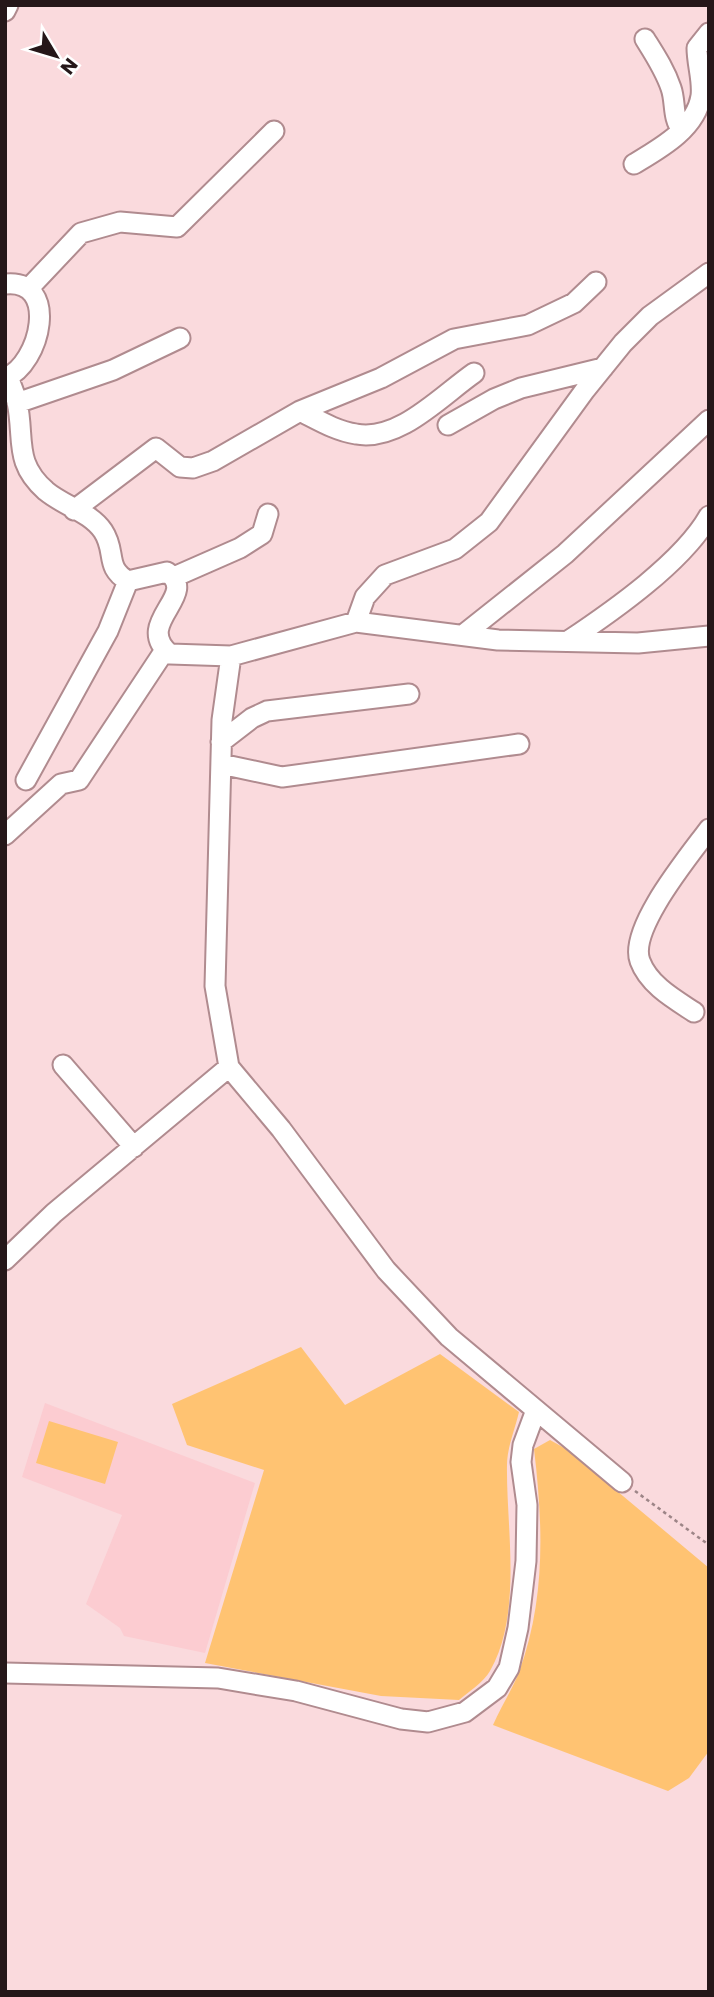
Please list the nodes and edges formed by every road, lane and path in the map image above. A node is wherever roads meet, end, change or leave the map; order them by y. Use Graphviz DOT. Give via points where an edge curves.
graph roads {
  1 [pos="8,5"];
  2 [pos="5,10"];
  3 [pos="709,33"];
  4 [pos="645,39"];
  5 [pos="681,130"];
  6 [pos="274,131"];
  7 [pos="634,164"];
  8 [pos="709,273"];
  9 [pos="596,282"];
  10 [pos="5,284"];
  11 [pos="30,287"];
  12 [pos="180,338"];
  13 [pos="603,368"];
  14 [pos="474,373"];
  15 [pos="7,377"];
  16 [pos="17,403"];
  17 [pos="300,411"];
  18 [pos="709,420"];
  19 [pos="18,423"];
  20 [pos="448,425"];
  21 [pos="5,441"];
  22 [pos="74,510"];
  23 [pos="268,514"];
  24 [pos="709,516"];
  25 [pos="174,577"];
  26 [pos="128,581"];
  27 [pos="356,622"];
  28 [pos="463,635"];
  29 [pos="709,636"];
  30 [pos="568,641"];
  31 [pos="165,650"];
  32 [pos="231,656"];
  33 [pos="409,694"];
  34 [pos="221,741"];
  35 [pos="519,744"];
  36 [pos="221,764"];
  37 [pos="26,780"];
  38 [pos="709,829"];
  39 [pos="5,835"];
  40 [pos="694,1012"];
  41 [pos="63,1065"];
  42 [pos="229,1066"];
  43 [pos="134,1147"];
  44 [pos="5,1260"];
  45 [pos="536,1410"];
  46 [pos="622,1482"];
  47 [pos="709,1545"];
  48 [pos="5,1672"];
  1 -- 2 [label="street"];
  3 -- 5 [label="street" via="697,48 698,107"];
  4 -- 5 [label="street" via="666,72"];
  5 -- 7 [label="street"];
  6 -- 11 [label="street" via="177,227 120,222 81,233"];
  8 -- 13 [label="street" via="650,316"];
  9 -- 17 [label="street" via="574,303 528,325 454,339 381,379"];
  10 -- 11 [label="street" via="18,282"];
  11 -- 15 [label="street" via="39,307 38,327 21,367"];
  12 -- 16 [label="street" via="113,370"];
  13 -- 20 [label="street" via="521,388"];
  13 -- 27 [label="street" via="489,522 455,549 386,575 365,597"];
  14 -- 17 [label="street" via="387,433 356,434"];
  15 -- 16 [label="street"];
  16 -- 19 [label="street"];
  17 -- 22 [label="street" via="214,461 193,468 180,467 156,448"];
  18 -- 28 [label="street" via="565,554"];
  19 -- 21 [label="street"];
  19 -- 22 [label="street" via="28,471 46,491"];
  22 -- 26 [label="street" via="95,520 111,546 112,568"];
  23 -- 25 [label="street" via="262,534"];
  24 -- 30 [label="street" via="697,537 610,612"];
  25 -- 26 [label="street" via="167,572"];
  25 -- 31 [label="street" via="177,595 158,632"];
  26 -- 37 [label="street" via="108,631"];
  27 -- 28 [label="street"];
  27 -- 32 [label="street"];
  28 -- 30 [label="street"];
  29 -- 30 [label="street" via="638,643"];
  31 -- 32 [label="street" via="179,657"];
  31 -- 39 [label="street" via="79,780 61,784"];
  32 -- 34 [label="street"];
  33 -- 34 [label="street" via="267,711"];
  34 -- 36 [label="street"];
  35 -- 36 [label="street" via="282,777"];
  36 -- 42 [label="street" via="215,986"];
  38 -- 40 [label="street" via="650,915 639,949 644,970"];
  41 -- 43 [label="street"];
  42 -- 43 [label="street"];
  42 -- 45 [label="street" via="386,1270 449,1337"];
  43 -- 44 [label="street"];
  45 -- 46 [label="street"];
  45 -- 48 [label="street" via="521,1462 527,1505 526,1561 509,1668 497,1688 464,1712 428,1722 296,1690 218,1678"];
  46 -- 47 [label="path"];
}
